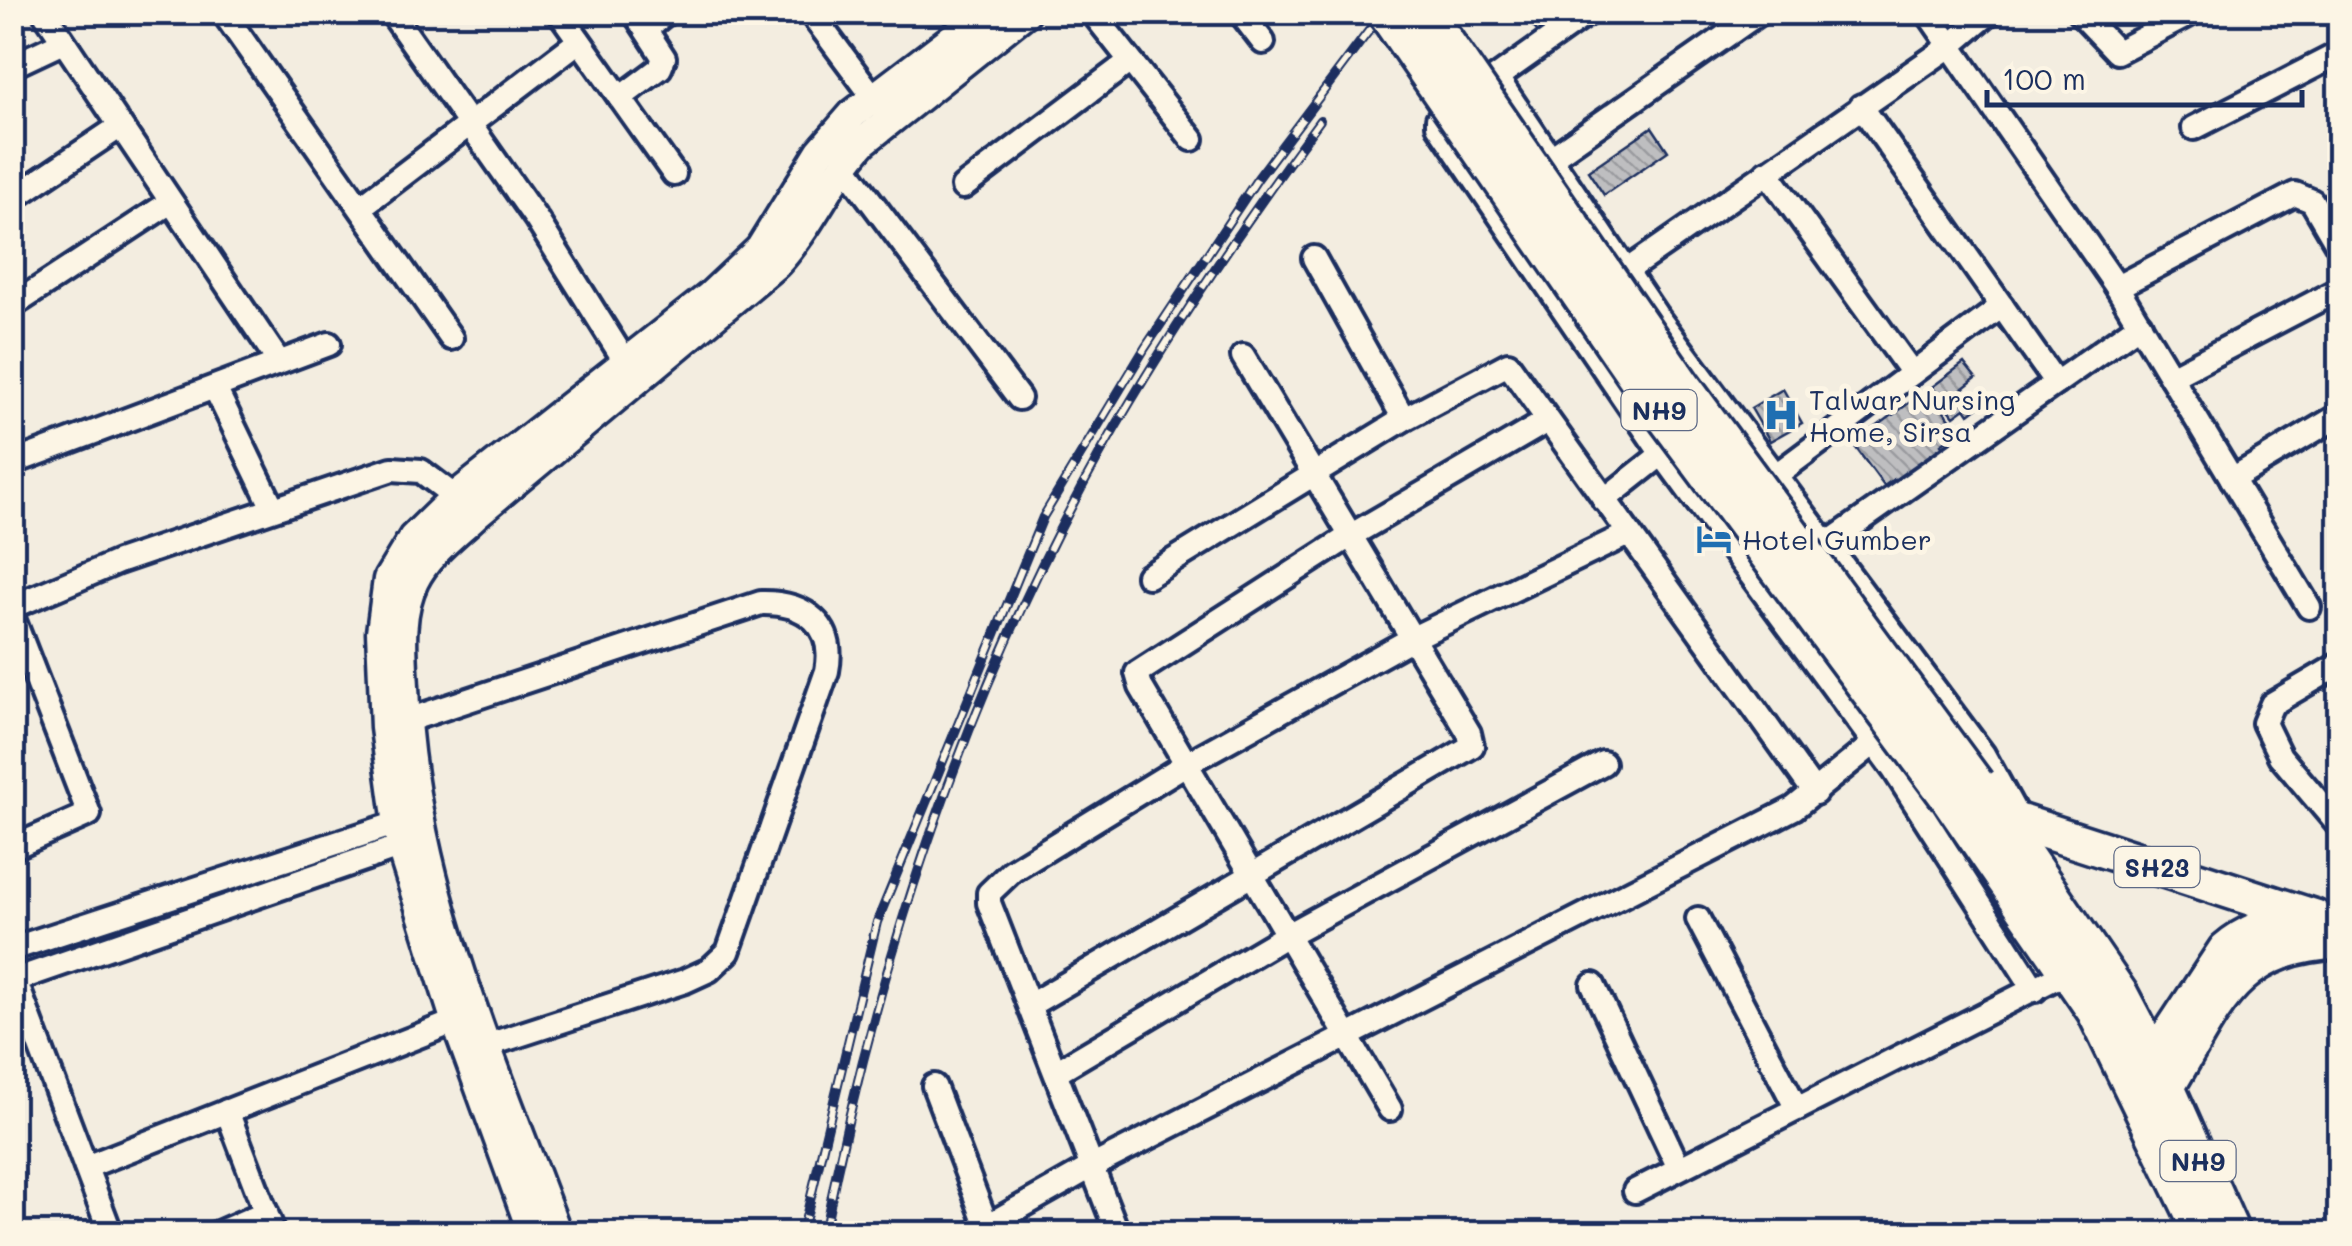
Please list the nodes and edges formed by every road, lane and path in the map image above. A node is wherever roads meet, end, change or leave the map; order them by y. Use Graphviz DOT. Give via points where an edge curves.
graph roads {
  1 [pos="44,12"];
  2 [pos="223,12"];
  3 [pos="391,12"];
  4 [pos="559,12"];
  5 [pos="667,12"];
  6 [pos="810,12"];
  7 [pos="1092,12"];
  8 [pos="1240,12"];
  9 [pos="1385,12"];
  10 [pos="1425,12"];
  11 [pos="1589,12"];
  12 [pos="1760,12"];
  13 [pos="1928,12"];
  14 [pos="1990,12"];
  15 [pos="2079,12"];
  16 [pos="2194,12"];
  17 [pos="1006,15"];
  18 [pos="640,20"];
  19 [pos="580,41"];
  20 [pos="63,42"];
  21 [pos="1263,42"];
  22 [pos="1950,46"];
  23 [pos="2340,54"];
  24 [pos="1130,61"];
  25 [pos="12,66"];
  26 [pos="1497,78"];
  27 [pos="620,98"];
  28 [pos="1862,106"];
  29 [pos="881,108"];
  30 [pos="471,123"];
  31 [pos="120,127"];
  32 [pos="2194,128"];
  33 [pos="1192,139"];
  34 [pos="1552,158"];
  35 [pos="843,164"];
  36 [pos="1767,172"];
  37 [pos="674,174"];
  38 [pos="963,186"];
  39 [pos="12,200"];
  40 [pos="169,203"];
  41 [pos="362,206"];
  42 [pos="2340,249"];
  43 [pos="1314,258"];
  44 [pos="1626,270"];
  45 [pos="2117,286"];
  46 [pos="2340,289"];
  47 [pos="12,306"];
  48 [pos="2002,306"];
  49 [pos="2140,324"];
  50 [pos="451,338"];
  51 [pos="329,344"];
  52 [pos="1243,356"];
  53 [pos="279,362"];
  54 [pos="631,372"];
  55 [pos="1912,373"];
  56 [pos="2172,378"];
  57 [pos="2056,383"];
  58 [pos="215,388"];
  59 [pos="1018,398"];
  60 [pos="2340,414"];
  61 [pos="1404,419"];
  62 [pos="1547,421"];
  63 [pos="1662,454"];
  64 [pos="12,463"];
  65 [pos="1314,474"];
  66 [pos="1776,475"];
  67 [pos="2232,478"];
  68 [pos="1604,500"];
  69 [pos="466,505"];
  70 [pos="272,508"];
  71 [pos="1628,534"];
  72 [pos="1350,536"];
  73 [pos="1827,544"];
  74 [pos="1148,576"];
  75 [pos="12,607"];
  76 [pos="2308,607"];
  77 [pos="12,616"];
  78 [pos="1411,639"];
  79 [pos="2340,664"];
  80 [pos="395,724"];
  81 [pos="1874,742"];
  82 [pos="1603,763"];
  83 [pos="1186,764"];
  84 [pos="1962,790"];
  85 [pos="1815,793"];
  86 [pos="2010,820"];
  87 [pos="2340,827"];
  88 [pos="409,832"];
  89 [pos="12,848"];
  90 [pos="1251,874"];
  91 [pos="1698,919"];
  92 [pos="2331,926"];
  93 [pos="1287,935"];
  94 [pos="12,949"];
  95 [pos="2082,965"];
  96 [pos="14,980"];
  97 [pos="1593,985"];
  98 [pos="2035,990"];
  99 [pos="1030,1004"];
  100 [pos="466,1018"];
  101 [pos="1348,1038"];
  102 [pos="488,1045"];
  103 [pos="1056,1072"];
  104 [pos="934,1086"];
  105 [pos="2151,1088"];
  106 [pos="1390,1109"];
  107 [pos="1797,1109"];
  108 [pos="227,1111"];
  109 [pos="1092,1166"];
  110 [pos="86,1167"];
  111 [pos="1679,1168"];
  112 [pos="1636,1191"];
  113 [pos="270,1223"];
  114 [pos="983,1231"];
  115 [pos="111,1234"];
  116 [pos="216,1234"];
  117 [pos="533,1234"];
  118 [pos="557,1234"];
  119 [pos="1118,1234"];
  120 [pos="2203,1234"];
  121 [pos="2232,1234"];
  1 -- 20 [label="street"];
  2 -- 41 [label="street"];
  3 -- 30 [label="street"];
  4 -- 19 [label="street"];
  5 -- 18 [label="street"];
  6 -- 29 [label="street"];
  7 -- 24 [label="street"];
  8 -- 21 [label="street"];
  9 -- 84 [label="main road, NH9, bridge" via="1650,397"];
  10 -- 84 [label="main road, NH9, bridge"];
  11 -- 26 [label="street"];
  12 -- 34 [label="street"];
  13 -- 22 [label="street"];
  14 -- 22 [label="street"];
  15 -- 16 [label="street" via="2117,52"];
  17 -- 29 [label="street"];
  18 -- 27 [label="street" via="663,64"];
  19 -- 27 [label="street"];
  19 -- 30 [label="street"];
  20 -- 25 [label="street"];
  20 -- 31 [label="street"];
  22 -- 28 [label="street"];
  22 -- 45 [label="street"];
  23 -- 32 [label="street"];
  24 -- 33 [label="street"];
  24 -- 38 [label="street"];
  26 -- 34 [label="street"];
  26 -- 63 [label="street" via="1438,125"];
  27 -- 37 [label="street"];
  28 -- 36 [label="street"];
  28 -- 48 [label="street"];
  29 -- 35 [label="street"];
  29 -- 54 [label="street" via="820,152 760,249"];
  30 -- 41 [label="street"];
  30 -- 54 [label="street"];
  31 -- 39 [label="street"];
  31 -- 40 [label="street"];
  34 -- 44 [label="street"];
  35 -- 54 [label="street" via="777,263"];
  35 -- 59 [label="street"];
  36 -- 44 [label="street"];
  36 -- 55 [label="street"];
  40 -- 47 [label="street"];
  40 -- 53 [label="street"];
  41 -- 50 [label="street"];
  42 -- 45 [label="street" via="2312,202 2296,194"];
  43 -- 61 [label="street"];
  44 -- 66 [label="street"];
  45 -- 49 [label="street"];
  46 -- 56 [label="street"];
  48 -- 55 [label="street"];
  48 -- 57 [label="street"];
  49 -- 56 [label="street"];
  49 -- 57 [label="street"];
  51 -- 53 [label="street"];
  52 -- 65 [label="street"];
  53 -- 58 [label="street"];
  54 -- 69 [label="street"];
  55 -- 66 [label="street"];
  56 -- 67 [label="street"];
  57 -- 73 [label="street"];
  58 -- 64 [label="street"];
  58 -- 70 [label="street"];
  60 -- 67 [label="street"];
  61 -- 62 [label="street" via="1505,363"];
  61 -- 65 [label="street"];
  62 -- 68 [label="street"];
  62 -- 72 [label="street"];
  63 -- 68 [label="street"];
  63 -- 81 [label="street"];
  65 -- 72 [label="street"];
  65 -- 74 [label="street"];
  66 -- 73 [label="street"];
  67 -- 76 [label="street"];
  68 -- 71 [label="street"];
  69 -- 70 [label="street" via="421,470 402,467"];
  69 -- 80 [label="street" via="413,538 388,579 380,632"];
  70 -- 75 [label="street"];
  71 -- 78 [label="street"];
  71 -- 85 [label="street"];
  72 -- 78 [label="street"];
  72 -- 83 [label="street" via="1137,673"];
  73 -- 86 [label="street" via="1984,754"];
  77 -- 89 [label="street" via="90,814"];
  78 -- 83 [label="street"];
  78 -- 90 [label="street" via="1472,746"];
  79 -- 87 [label="street" via="2272,704 2264,724 2280,756"];
  80 -- 88 [label="street"];
  80 -- 102 [label="street" via="761,603 806,612 829,640 827,671 728,952 685,981"];
  81 -- 85 [label="street"];
  81 -- 98 [label="street"];
  82 -- 93 [label="street"];
  83 -- 90 [label="street"];
  83 -- 99 [label="street" via="1012,872 989,894"];
  84 -- 86 [label="main road, NH9"];
  84 -- 95 [label="main road, NH9"];
  85 -- 101 [label="street"];
  86 -- 92 [label="main road, SH23"];
  86 -- 95 [label="main road, NH9"];
  88 -- 94 [label="street"];
  88 -- 96 [label="street"];
  88 -- 100 [label="street"];
  90 -- 93 [label="street"];
  90 -- 99 [label="street"];
  91 -- 107 [label="street"];
  92 -- 105 [label="main road, SH23" via="2266,927 2226,950"];
  93 -- 101 [label="street"];
  93 -- 103 [label="street"];
  95 -- 98 [label="street"];
  95 -- 105 [label="main road, NH9" via="2095,1011"];
  96 -- 110 [label="street"];
  97 -- 111 [label="street"];
  98 -- 107 [label="street"];
  99 -- 103 [label="street"];
  100 -- 102 [label="street"];
  100 -- 108 [label="street"];
  100 -- 117 [label="street"];
  101 -- 106 [label="street"];
  101 -- 109 [label="street"];
  102 -- 118 [label="street"];
  103 -- 109 [label="street"];
  104 -- 114 [label="street"];
  105 -- 120 [label="main road, NH9"];
  105 -- 121 [label="main road, NH9"];
  107 -- 111 [label="street"];
  108 -- 110 [label="street"];
  108 -- 113 [label="street"];
  109 -- 114 [label="street"];
  109 -- 119 [label="street"];
  110 -- 115 [label="street"];
  111 -- 112 [label="street"];
  113 -- 116 [label="street"];
}
